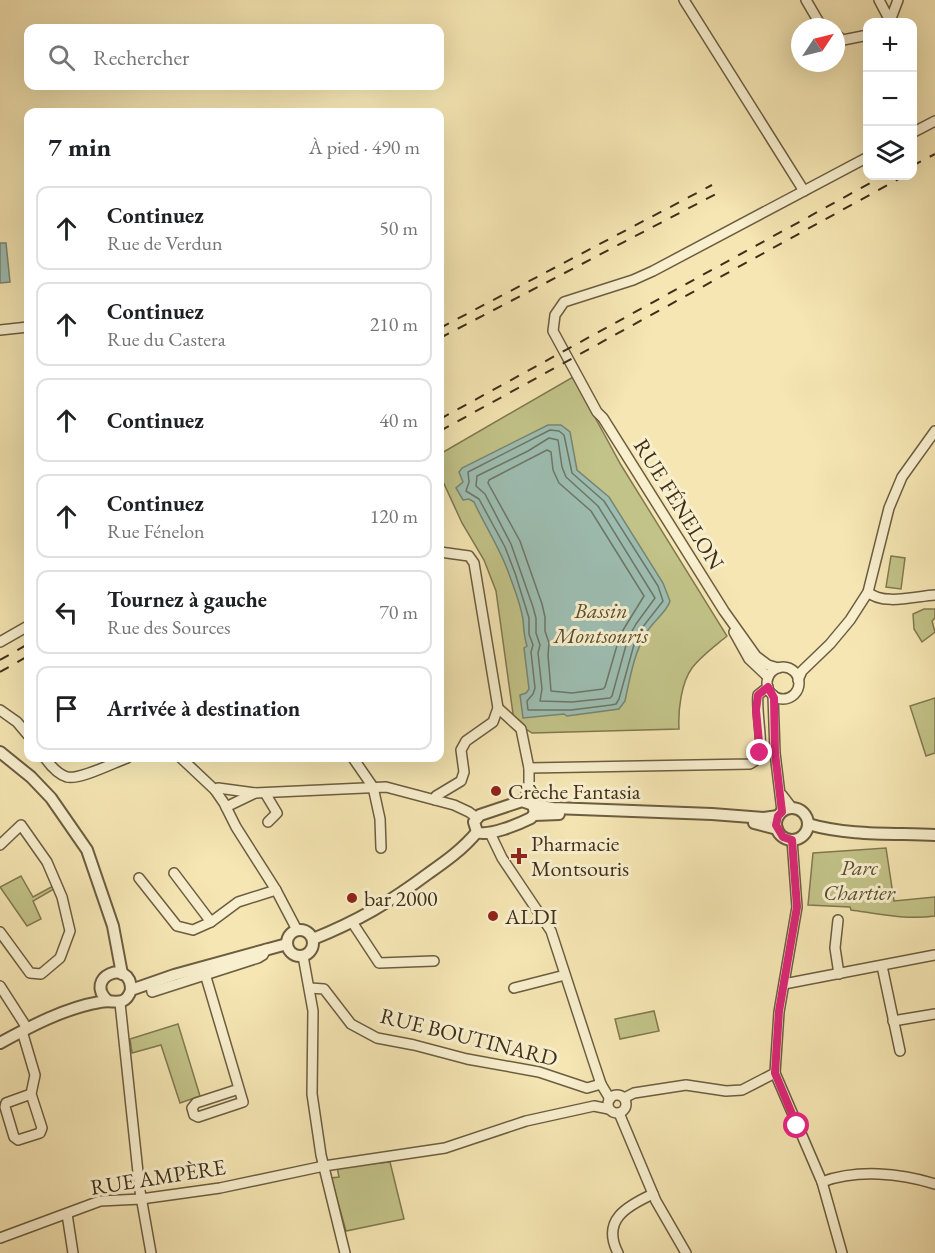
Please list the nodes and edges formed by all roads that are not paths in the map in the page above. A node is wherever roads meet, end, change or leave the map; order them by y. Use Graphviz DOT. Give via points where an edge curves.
graph roads {
  1 [pos="684,0"];
  2 [pos="806,0"];
  3 [pos="815,0"];
  4 [pos="879,0"];
  5 [pos="898,0"];
  6 [pos="813,11"];
  7 [pos="817,18"];
  8 [pos="886,18"];
  9 [pos="890,18"];
  10 [pos="863,36"];
  11 [pos="845,40"];
  12 [pos="935,121"];
  13 [pos="917,130"];
  14 [pos="863,159"];
  15 [pos="804,191"];
  16 [pos="24,327"];
  17 [pos="0,330"];
  18 [pos="935,431"];
  19 [pos="444,553"];
  20 [pos="868,592"];
  21 [pos="935,596"];
  22 [pos="723,611"];
  23 [pos="24,628"];
  24 [pos="0,642"];
  25 [pos="824,650"];
  26 [pos="778,668"];
  27 [pos="789,668"];
  28 [pos="798,680"];
  29 [pos="772,689"];
  30 [pos="498,708"];
  31 [pos="0,710"];
  32 [pos="24,730"];
  33 [pos="0,752"];
  34 [pos="49,762"];
  35 [pos="116,762"];
  36 [pos="185,762"];
  37 [pos="356,762"];
  38 [pos="529,768"];
  39 [pos="374,787"];
  40 [pos="215,790"];
  41 [pos="255,793"];
  42 [pos="266,793"];
  43 [pos="435,800"];
  44 [pos="226,807"];
  45 [pos="530,807"];
  46 [pos="784,812"];
  47 [pos="477,818"];
  48 [pos="268,822"];
  49 [pos="808,824"];
  50 [pos="777,829"];
  51 [pos="477,832"];
  52 [pos="490,833"];
  53 [pos="935,835"];
  54 [pos="792,840"];
  55 [pos="0,845"];
  56 [pos="381,848"];
  57 [pos="174,873"];
  58 [pos="139,878"];
  59 [pos="276,890"];
  60 [pos="838,920"];
  61 [pos="211,922"];
  62 [pos="352,922"];
  63 [pos="297,930"];
  64 [pos="0,932"];
  65 [pos="313,939"];
  66 [pos="287,944"];
  67 [pos="935,955"];
  68 [pos="303,956"];
  69 [pos="434,961"];
  70 [pos="882,966"];
  71 [pos="204,971"];
  72 [pos="118,973"];
  73 [pos="839,974"];
  74 [pos="174,975"];
  75 [pos="565,975"];
  76 [pos="784,984"];
  77 [pos="0,986"];
  78 [pos="100,988"];
  79 [pos="310,988"];
  80 [pos="514,988"];
  81 [pos="131,990"];
  82 [pos="148,990"];
  83 [pos="108,1001"];
  84 [pos="120,1003"];
  85 [pos="70,1011"];
  86 [pos="935,1014"];
  87 [pos="894,1021"];
  88 [pos="24,1030"];
  89 [pos="0,1043"];
  90 [pos="900,1052"];
  91 [pos="775,1073"];
  92 [pos="601,1084"];
  93 [pos="239,1089"];
  94 [pos="32,1094"];
  95 [pos="624,1098"];
  96 [pos="609,1104"];
  97 [pos="619,1113"];
  98 [pos="324,1166"];
  99 [pos="822,1182"];
  100 [pos="935,1184"];
  101 [pos="653,1194"];
  102 [pos="141,1199"];
  103 [pos="67,1214"];
  104 [pos="0,1239"];
  105 [pos="73,1253"];
  106 [pos="151,1253"];
  107 [pos="345,1253"];
  108 [pos="618,1253"];
  109 [pos="686,1253"];
  110 [pos="842,1253"];
  1 -- 15 [label="street"];
  2 -- 6 [label="street"];
  3 -- 6 [label="street"];
  4 -- 8 [label="street"];
  5 -- 9 [label="street"];
  6 -- 7 [label="street"];
  10 -- 11 [label="street"];
  12 -- 13 [label="street"];
  14 -- 15 [label="street"];
  15 -- 22 [label="street, RUE FÉNELON" via="653,271 564,302 554,323 603,409 603,418"];
  16 -- 17 [label="street"];
  18 -- 20 [label="street" via="897,488"];
  19 -- 30 [label="street" via="469,556 474,563"];
  20 -- 21 [label="street" via="886,599"];
  20 -- 25 [label="street"];
  22 -- 26 [label="street, RUE FÉNELON" via="756,656"];
  22 -- 29 [label="street, RUE FÉNELON" via="745,653"];
  23 -- 24 [label="street"];
  25 -- 27 [label="street"];
  25 -- 28 [label="street"];
  26 -- 27 [label="street"];
  26 -- 29 [label="street"];
  27 -- 28 [label="street"];
  28 -- 29 [label="street" via="795,693 786,698"];
  29 -- 38 [label="street" via="758,695 760,751 755,761 744,766"];
  29 -- 46 [label="street" via="775,753"];
  30 -- 38 [label="street" via="521,729"];
  30 -- 43 [label="street" via="494,722 466,741 460,750 464,772 461,782"];
  31 -- 32 [label="street"];
  33 -- 72 [label="street" via="31,777 87,850 109,913"];
  34 -- 35 [label="street" via="66,777 77,777"];
  36 -- 40 [label="street"];
  37 -- 39 [label="street"];
  38 -- 45 [label="street"];
  39 -- 42 [label="street"];
  39 -- 43 [label="street"];
  39 -- 56 [label="street"];
  40 -- 41 [label="street"];
  40 -- 44 [label="street"];
  41 -- 42 [label="street"];
  41 -- 44 [label="street"];
  42 -- 48 [label="street" via="277,810"];
  43 -- 47 [label="street"];
  44 -- 59 [label="street"];
  45 -- 46 [label="street" via="764,818"];
  45 -- 47 [label="street"];
  45 -- 50 [label="street" via="552,813 712,819"];
  45 -- 52 [label="street" via="526,820"];
  46 -- 49 [label="street" via="803,813"];
  46 -- 50 [label="street"];
  47 -- 51 [label="street"];
  49 -- 53 [label="street" via="870,833"];
  49 -- 54 [label="street" via="802,837"];
  50 -- 54 [label="street"];
  51 -- 52 [label="street"];
  51 -- 62 [label="street" via="462,849 392,901"];
  52 -- 75 [label="street" via="502,858 551,931"];
  54 -- 76 [label="street" via="797,907"];
  55 -- 64 [label="street" via="21,825 47,862 62,897 70,931 60,958 41,974 30,973"];
  57 -- 61 [label="street"];
  58 -- 61 [label="street" via="177,926 193,930"];
  59 -- 61 [label="street" via="238,902"];
  59 -- 63 [label="street"];
  60 -- 73 [label="street" via="835,948"];
  62 -- 65 [label="street"];
  62 -- 69 [label="street" via="379,963"];
  63 -- 65 [label="street" via="305,931"];
  63 -- 66 [label="street" via="288,937"];
  65 -- 68 [label="street" via="312,950"];
  66 -- 68 [label="street" via="294,955"];
  66 -- 71 [label="street"];
  67 -- 70 [label="street"];
  68 -- 79 [label="street"];
  70 -- 73 [label="street"];
  70 -- 87 [label="street"];
  71 -- 74 [label="street"];
  71 -- 82 [label="street"];
  71 -- 93 [label="street"];
  72 -- 74 [label="street" via="140,980"];
  72 -- 78 [label="street" via="104,978"];
  72 -- 81 [label="street" via="130,981"];
  73 -- 76 [label="street"];
  74 -- 82 [label="street"];
  75 -- 80 [label="street"];
  75 -- 92 [label="street"];
  76 -- 91 [label="street"];
  77 -- 88 [label="street"];
  78 -- 83 [label="street"];
  78 -- 85 [label="street"];
  79 -- 92 [label="street, RUE BOUTINARD" via="324,989 351,1024 377,1038 539,1072 587,1088"];
  79 -- 98 [label="street" via="312,1094"];
  81 -- 82 [label="street"];
  81 -- 84 [label="street"];
  83 -- 84 [label="street"];
  83 -- 85 [label="street"];
  84 -- 102 [label="street"];
  85 -- 88 [label="street"];
  86 -- 87 [label="street"];
  87 -- 90 [label="street"];
  88 -- 89 [label="street"];
  88 -- 94 [label="street" via="35,1075"];
  91 -- 95 [label="street" via="742,1090 686,1085"];
  91 -- 99 [label="street"];
  92 -- 96 [label="street"];
  93 -- 93 [label="street" via="243,1102 198,1117 193,1112 196,1103"];
  94 -- 94 [label="street" via="6,1103 18,1140 40,1133 42,1128"];
  95 -- 96 [label="street" via="616,1095"];
  95 -- 97 [label="street" via="625,1107"];
  96 -- 97 [label="street" via="613,1113"];
  96 -- 98 [label="street, RUE AMPÈRE" via="526,1120 445,1148"];
  97 -- 101 [label="street"];
  98 -- 102 [label="street, RUE AMPÈRE" via="220,1188"];
  98 -- 107 [label="street"];
  99 -- 100 [label="street" via="867,1174 902,1176"];
  99 -- 110 [label="street"];
  101 -- 108 [label="street" via="638,1201 613,1224"];
  101 -- 109 [label="street"];
  102 -- 103 [label="street, RUE AMPÈRE" via="100,1201"];
  102 -- 106 [label="street"];
  103 -- 104 [label="street, RUE AMPÈRE"];
  103 -- 105 [label="street"];
}
